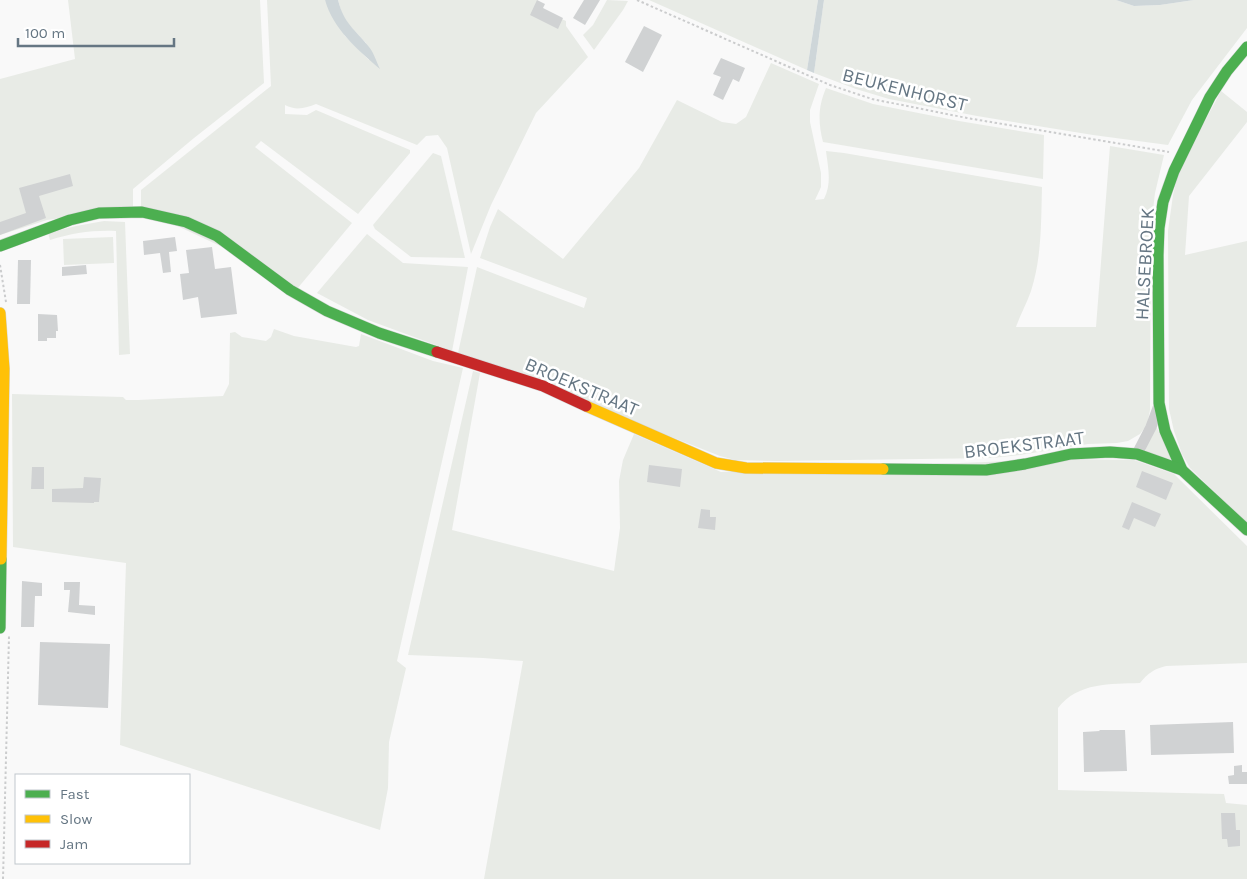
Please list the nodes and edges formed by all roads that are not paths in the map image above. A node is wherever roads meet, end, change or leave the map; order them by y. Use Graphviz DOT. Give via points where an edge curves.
graph roads {
  1 [pos="1247,47"];
  2 [pos="0,246"];
  3 [pos="0,313"];
  4 [pos="1159,406"];
  5 [pos="1137,454"];
  6 [pos="1182,470"];
  7 [pos="1247,530"];
  8 [pos="0,628"];
  1 -- 4 [label="street, HALSEBROEK" via="1232,63 1205,107 1173,172 1163,203 1159,234"];
  2 -- 5 [label="street, BROEKSTRAAT" via="63,222 99,213 142,212 186,222 217,236 290,290 327,312 396,339 543,386 716,463 746,468 986,470 1071,454"];
  3 -- 8 [label="street" via="4,369"];
  4 -- 5 [label="street"];
  4 -- 6 [label="street, HALSEBROEK" via="1166,433"];
  5 -- 6 [label="street, BROEKSTRAAT"];
  6 -- 7 [label="street"];
}
